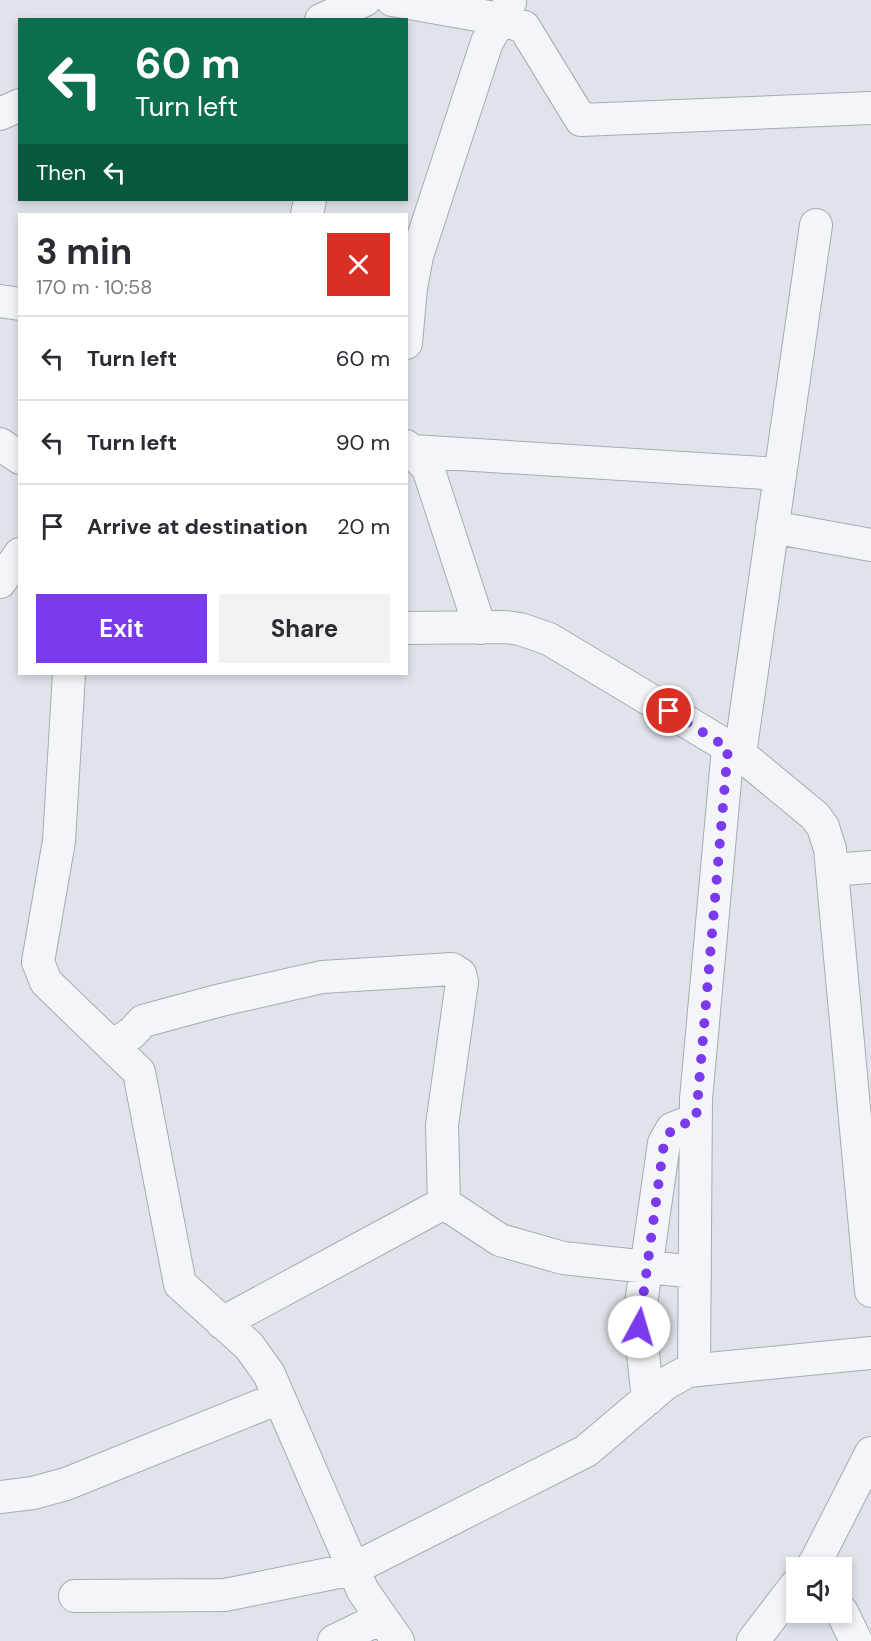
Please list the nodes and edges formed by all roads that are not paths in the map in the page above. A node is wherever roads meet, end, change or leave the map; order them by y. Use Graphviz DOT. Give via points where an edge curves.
graph roads {
  1 [pos="392,0"];
  2 [pos="354,9"];
  3 [pos="506,9"];
  4 [pos="327,18"];
  5 [pos="18,106"];
  6 [pos="871,108"];
  7 [pos="0,114"];
  8 [pos="816,225"];
  9 [pos="0,301"];
  10 [pos="18,304"];
  11 [pos="408,322"];
  12 [pos="0,444"];
  13 [pos="409,449"];
  14 [pos="18,457"];
  15 [pos="780,474"];
  16 [pos="772,526"];
  17 [pos="871,545"];
  18 [pos="18,557"];
  19 [pos="0,582"];
  20 [pos="408,628"];
  21 [pos="480,628"];
  22 [pos="69,675"];
  23 [pos="734,751"];
  24 [pos="871,867"];
  25 [pos="832,870"];
  26 [pos="112,1046"];
  27 [pos="696,1119"];
  28 [pos="444,1203"];
  29 [pos="646,1268"];
  30 [pos="695,1272"];
  31 [pos="871,1291"];
  32 [pos="222,1323"];
  33 [pos="871,1353"];
  34 [pos="694,1370"];
  35 [pos="279,1398"];
  36 [pos="648,1399"];
  37 [pos="871,1453"];
  38 [pos="0,1497"];
  39 [pos="819,1557"];
  40 [pos="353,1569"];
  41 [pos="75,1596"];
  42 [pos="786,1598"];
  43 [pos="847,1623"];
  44 [pos="389,1630"];
  45 [pos="334,1641"];
  46 [pos="753,1641"];
  47 [pos="856,1641"];
  1 -- 3 [label="street"];
  2 -- 4 [label="street"];
  3 -- 6 [label="street" via="524,27 581,120"];
  3 -- 11 [label="street" via="487,42 417,256"];
  5 -- 7 [label="street"];
  8 -- 15 [label="street"];
  9 -- 10 [label="street"];
  12 -- 14 [label="street"];
  13 -- 15 [label="street"];
  13 -- 21 [label="street" via="428,468"];
  15 -- 16 [label="street"];
  16 -- 17 [label="street"];
  16 -- 23 [label="street"];
  18 -- 19 [label="street"];
  20 -- 21 [label="street"];
  21 -- 23 [label="street" via="520,629 549,639"];
  22 -- 26 [label="street" via="59,841 38,962 46,982"];
  23 -- 25 [label="street" via="819,822 828,837"];
  23 -- 27 [label="street"];
  24 -- 25 [label="street"];
  25 -- 31 [label="street"];
  26 -- 28 [label="street" via="144,1022 310,980 452,969 460,974 462,982 442,1125"];
  26 -- 32 [label="street" via="141,1078 180,1284"];
  27 -- 29 [label="street" via="672,1129 664,1143"];
  27 -- 30 [label="street"];
  28 -- 29 [label="street" via="500,1240 563,1258"];
  28 -- 32 [label="street"];
  29 -- 30 [label="street"];
  29 -- 36 [label="street" via="639,1327"];
  30 -- 34 [label="street"];
  32 -- 35 [label="street" via="249,1346 269,1374"];
  33 -- 34 [label="street"];
  34 -- 36 [label="street" via="676,1377"];
  35 -- 38 [label="street" via="66,1484"];
  35 -- 40 [label="street"];
  36 -- 40 [label="street" via="586,1451"];
  37 -- 39 [label="street"];
  40 -- 41 [label="street" via="234,1594"];
  40 -- 44 [label="street" via="366,1597"];
  42 -- 46 [label="street"];
  43 -- 47 [label="street"];
  44 -- 45 [label="street"];
}
